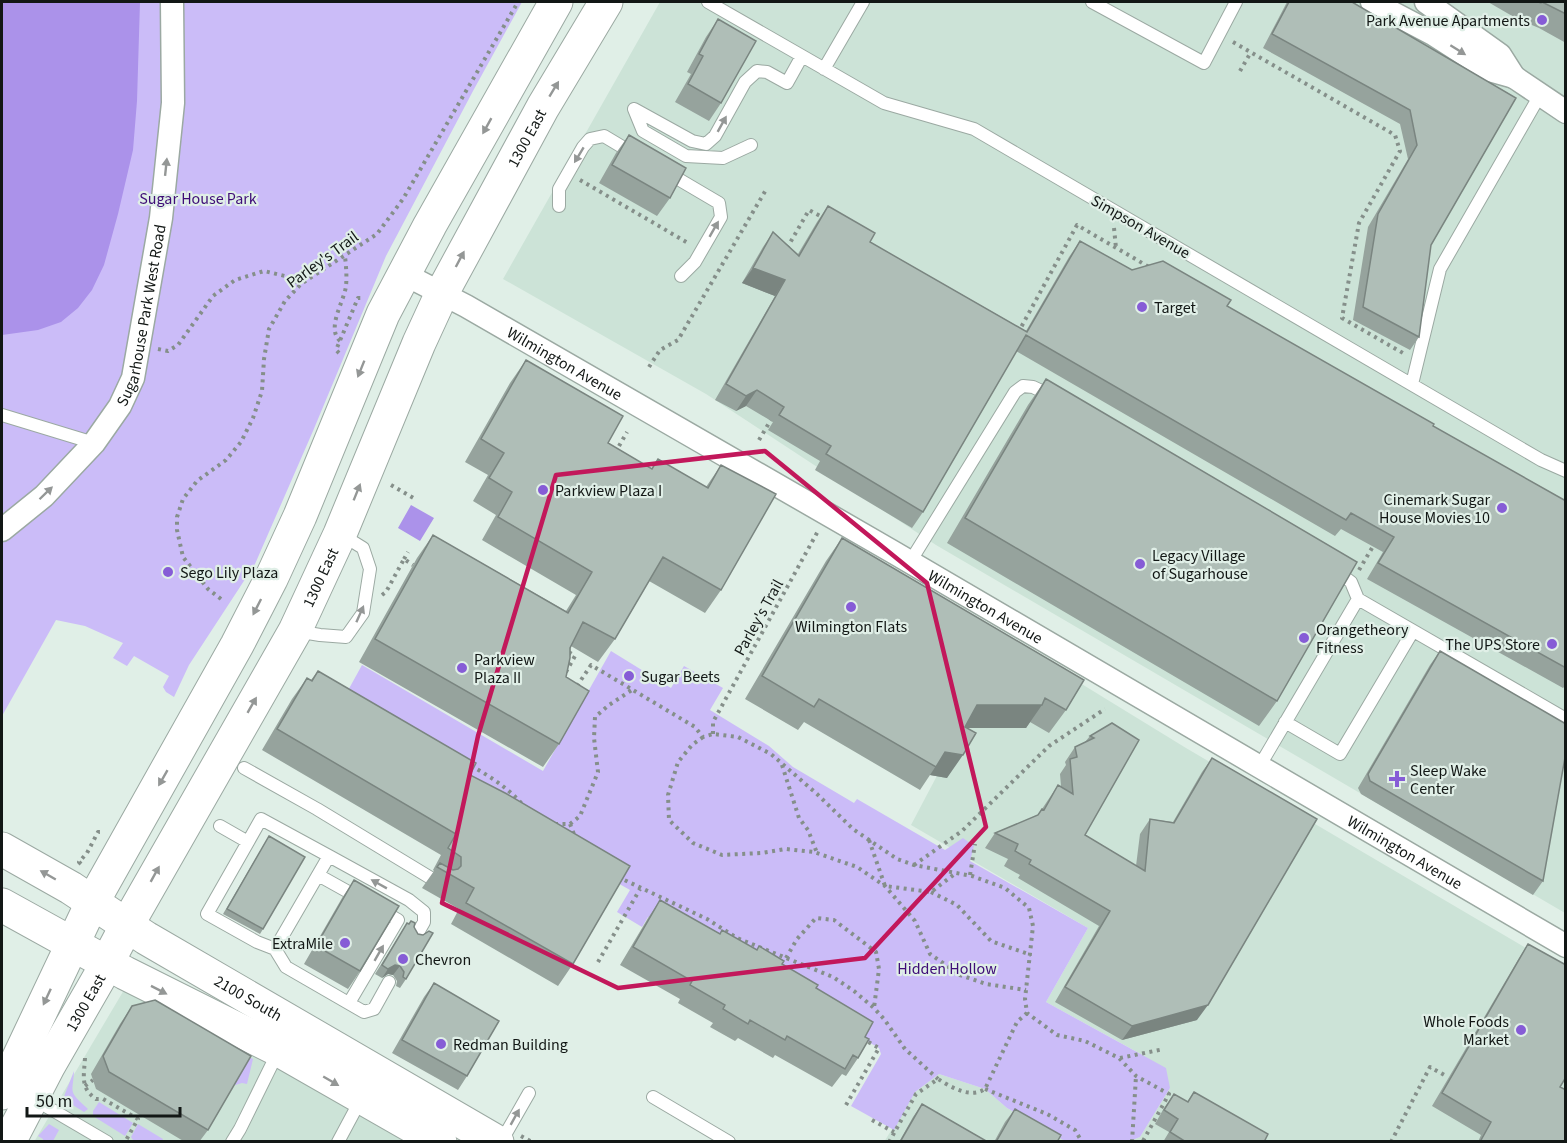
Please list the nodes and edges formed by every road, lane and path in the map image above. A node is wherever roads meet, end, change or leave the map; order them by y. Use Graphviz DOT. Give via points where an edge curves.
graph roads {
  1 [pos="172,2"];
  2 [pos="518,2"];
  3 [pos="556,2"];
  4 [pos="606,2"];
  5 [pos="708,2"];
  6 [pos="863,2"];
  7 [pos="1092,2"];
  8 [pos="1236,2"];
  9 [pos="1372,2"];
  10 [pos="1426,2"];
  11 [pos="1414,11"];
  12 [pos="1232,41"];
  13 [pos="1251,52"];
  14 [pos="802,56"];
  15 [pos="824,69"];
  16 [pos="1240,71"];
  17 [pos="1514,77"];
  18 [pos="1540,95"];
  19 [pos="1566,112"];
  20 [pos="751,145"];
  21 [pos="642,158"];
  22 [pos="662,169"];
  23 [pos="576,177"];
  24 [pos="767,188"];
  25 [pos="559,206"];
  26 [pos="828,220"];
  27 [pos="1114,225"];
  28 [pos="696,248"];
  29 [pos="1117,249"];
  30 [pos="786,250"];
  31 [pos="345,256"];
  32 [pos="1157,272"];
  33 [pos="404,274"];
  34 [pos="681,276"];
  35 [pos="301,284"];
  36 [pos="442,293"];
  37 [pos="356,303"];
  38 [pos="1009,326"];
  39 [pos="340,341"];
  40 [pos="336,350"];
  41 [pos="168,351"];
  42 [pos="1407,355"];
  43 [pos="649,368"];
  44 [pos="1412,384"];
  45 [pos="1066,405"];
  46 [pos="777,410"];
  47 [pos="2,414"];
  48 [pos="627,432"];
  49 [pos="759,440"];
  50 [pos="94,443"];
  51 [pos="619,446"];
  52 [pos="1566,471"];
  53 [pos="391,485"];
  54 [pos="415,499"];
  55 [pos="2,530"];
  56 [pos="340,534"];
  57 [pos="817,534"];
  58 [pos="1381,534"];
  59 [pos="408,552"];
  60 [pos="404,559"];
  61 [pos="1323,560"];
  62 [pos="910,562"];
  63 [pos="413,565"];
  64 [pos="1357,574"];
  65 [pos="220,599"];
  66 [pos="377,599"];
  67 [pos="1358,599"];
  68 [pos="295,631"];
  69 [pos="1413,631"];
  70 [pos="564,650"];
  71 [pos="563,678"];
  72 [pos="570,682"];
  73 [pos="632,690"];
  74 [pos="1105,709"];
  75 [pos="1566,719"];
  76 [pos="1285,722"];
  77 [pos="713,734"];
  78 [pos="703,737"];
  79 [pos="465,762"];
  80 [pos="782,764"];
  81 [pos="1259,767"];
  82 [pos="244,768"];
  83 [pos="525,807"];
  84 [pos="547,824"];
  85 [pos="570,824"];
  86 [pos="220,826"];
  87 [pos="98,832"];
  88 [pos="868,840"];
  89 [pos="248,842"];
  90 [pos="578,844"];
  91 [pos="975,844"];
  92 [pos="2,849"];
  93 [pos="817,853"];
  94 [pos="329,856"];
  95 [pos="81,864"];
  96 [pos="914,865"];
  97 [pos="956,873"];
  98 [pos="318,875"];
  99 [pos="613,875"];
  100 [pos="969,875"];
  101 [pos="439,883"];
  102 [pos="885,886"];
  103 [pos="640,889"];
  104 [pos="931,892"];
  105 [pos="92,903"];
  106 [pos="2,905"];
  107 [pos="127,925"];
  108 [pos="416,936"];
  109 [pos="72,944"];
  110 [pos="1566,946"];
  111 [pos="274,949"];
  112 [pos="1030,955"];
  113 [pos="786,958"];
  114 [pos="598,962"];
  115 [pos="107,963"];
  116 [pos="389,982"];
  117 [pos="1026,990"];
  118 [pos="349,1004"];
  119 [pos="874,1008"];
  120 [pos="1027,1013"];
  121 [pos="858,1036"];
  122 [pos="1164,1049"];
  123 [pos="279,1050"];
  124 [pos="89,1051"];
  125 [pos="1119,1058"];
  126 [pos="1136,1076"];
  127 [pos="1446,1076"];
  128 [pos="938,1079"];
  129 [pos="93,1080"];
  130 [pos="84,1086"];
  131 [pos="985,1089"];
  132 [pos="529,1093"];
  133 [pos="16,1096"];
  134 [pos="653,1097"];
  135 [pos="362,1098"];
  136 [pos="846,1105"];
  137 [pos="872,1120"];
  138 [pos="894,1132"];
  139 [pos="431,1139"];
  140 [pos="728,1141"];
  141 [pos="1143,1141"];
  142 [pos="9,1142"];
  143 [pos="107,1142"];
  144 [pos="125,1142"];
  145 [pos="232,1142"];
  146 [pos="338,1142"];
  147 [pos="468,1142"];
  148 [pos="499,1142"];
  149 [pos="888,1142"];
  150 [pos="1082,1142"];
  151 [pos="1132,1142"];
  152 [pos="1391,1142"];
  50 -- 1 [label="street, Sugarhouse Park West Road, one-way" via="120,406 133,378 161,218 173,103"];
  2 -- 31 [label="path, Parley's Trail" via="403,200 377,234"];
  3 -- 33 [label="main road, 1300 East, one-way"];
  36 -- 4 [label="main road, 1300 East, one-way" via="543,107"];
  5 -- 14 [label="lane, Simpson Avenue"];
  6 -- 15 [label="lane"];
  7 -- 8 [label="lane" via="1204,63"];
  9 -- 11 [label="street"];
  10 -- 17 [label="street" via="1500,55"];
  11 -- 17 [label="street, one-way" via="1489,70"];
  12 -- 13 [label="path"];
  13 -- 16 [label="path"];
  13 -- 42 [label="path" via="1395,135 1400,151 1359,223 1342,318"];
  14 -- 15 [label="lane, Simpson Avenue"];
  20 -- 14 [label="lane, one-way" via="723,158 686,156 643,131 634,109 692,141 706,144 715,136 745,82 757,71 786,83"];
  15 -- 44 [label="lane, Simpson Avenue" via="884,103 974,129"];
  17 -- 18 [label="street"];
  18 -- 19 [label="street"];
  18 -- 44 [label="lane" via="1440,269"];
  21 -- 25 [label="lane, one-way" via="604,136 590,139 559,189"];
  34 -- 22 [label="lane, one-way" via="695,262 721,217 719,203"];
  23 -- 28 [label="path"];
  24 -- 43 [label="path" via="678,340 660,350"];
  26 -- 30 [label="path" via="809,210"];
  27 -- 29 [label="path"];
  29 -- 32 [label="path"];
  29 -- 38 [label="path" via="1077,225 1019,331"];
  31 -- 35 [label="path, Parley's Trail"];
  31 -- 39 [label="path" via="346,287 334,328"];
  33 -- 36 [label="street, Wilmington Avenue"];
  33 -- 105 [label="main road, 1300 East, one-way" via="383,314 271,579"];
  35 -- 41 [label="path" via="264,271 235,280 213,296 178,345"];
  35 -- 65 [label="path, Parley's Trail" via="285,301 269,329 262,391 241,442 226,460 196,480 177,517 183,557"];
  56 -- 36 [label="main road, 1300 East, one-way"];
  36 -- 62 [label="street, Wilmington Avenue"];
  37 -- 39 [label="path"];
  39 -- 40 [label="path"];
  44 -- 52 [label="lane, Simpson Avenue"];
  45 -- 62 [label="lane" via="1033,387 1023,386 1015,392"];
  46 -- 49 [label="path"];
  47 -- 50 [label="lane"];
  48 -- 51 [label="path"];
  55 -- 50 [label="street, Sugarhouse Park West Road, one-way" via="44,496"];
  53 -- 54 [label="path"];
  56 -- 68 [label="main road, 1300 East"];
  68 -- 56 [label="lane, one-way" via="346,637 363,613 370,569 363,548"];
  57 -- 77 [label="path, Parley's Trail" via="713,722"];
  58 -- 64 [label="path"];
  59 -- 60 [label="path"];
  60 -- 63 [label="path"];
  60 -- 66 [label="path" via="386,592"];
  61 -- 67 [label="lane" via="1351,582"];
  62 -- 81 [label="street, Wilmington Avenue"];
  67 -- 69 [label="lane"];
  67 -- 76 [label="lane"];
  107 -- 68 [label="main road, 1300 East, one-way"];
  69 -- 75 [label="lane"];
  69 -- 76 [label="lane" via="1340,754"];
  70 -- 71 [label="path" via="575,656"];
  72 -- 73 [label="path" via="578,687 591,665"];
  73 -- 78 [label="path" via="695,727"];
  73 -- 85 [label="path" via="595,717 598,772 580,816"];
  74 -- 96 [label="path" via="1049,746 962,831"];
  76 -- 81 [label="lane"];
  77 -- 78 [label="path"];
  77 -- 80 [label="path" via="738,738 771,754"];
  78 -- 93 [label="path" via="678,762 668,795 669,820 693,843 722,855 786,849"];
  79 -- 83 [label="path" via="513,793"];
  80 -- 88 [label="path"];
  80 -- 93 [label="path" via="799,818"];
  81 -- 110 [label="street, Wilmington Avenue"];
  82 -- 101 [label="lane"];
  84 -- 85 [label="path"];
  85 -- 90 [label="path"];
  86 -- 89 [label="lane"];
  87 -- 95 [label="path"];
  88 -- 96 [label="path"];
  88 -- 102 [label="path"];
  89 -- 94 [label="lane" via="261,819"];
  89 -- 111 [label="lane" via="207,914"];
  91 -- 100 [label="path"];
  105 -- 92 [label="main road, 2100 South, one-way"];
  93 -- 102 [label="path" via="857,867"];
  94 -- 98 [label="lane"];
  108 -- 94 [label="lane, one-way" via="424,922 424,912"];
  96 -- 97 [label="path"];
  97 -- 100 [label="path"];
  97 -- 104 [label="path"];
  98 -- 111 [label="lane"];
  118 -- 98 [label="lane, one-way" via="398,920"];
  99 -- 103 [label="path"];
  100 -- 112 [label="path" via="1005,888 1029,908 1033,926"];
  102 -- 104 [label="path"];
  102 -- 117 [label="path" via="915,921 930,954 960,975 986,984"];
  103 -- 113 [label="path" via="707,919 737,939"];
  103 -- 114 [label="path"];
  104 -- 112 [label="path" via="957,905 991,941"];
  105 -- 107 [label="main road, 2100 South"];
  105 -- 109 [label="main road, 1300 East"];
  106 -- 109 [label="main road, 2100 South"];
  107 -- 115 [label="main road, 1300 East"];
  107 -- 148 [label="main road, 2100 South"];
  109 -- 115 [label="main road, 2100 South"];
  109 -- 133 [label="main road, 1300 East, one-way"];
  111 -- 118 [label="lane" via="286,967"];
  112 -- 117 [label="path"];
  113 -- 119 [label="path" via="833,977"];
  113 -- 119 [label="path" via="816,918 834,920 876,952 879,969"];
  115 -- 123 [label="main road, 2100 South, one-way"];
  115 -- 133 [label="main road, 1300 East"];
  116 -- 118 [label="lane" via="374,1009 364,1012"];
  117 -- 120 [label="path"];
  119 -- 128 [label="path" via="905,1049"];
  120 -- 125 [label="path" via="1057,1035 1085,1041"];
  120 -- 131 [label="path" via="1017,1022"];
  121 -- 136 [label="path" via="879,1048"];
  122 -- 125 [label="path"];
  123 -- 135 [label="main road, 2100 South, one-way"];
  123 -- 145 [label="lane"];
  124 -- 130 [label="path" via="84,1059"];
  125 -- 126 [label="path"];
  126 -- 141 [label="path" via="1169,1094"];
  126 -- 151 [label="path"];
  127 -- 152 [label="path" via="1430,1067"];
  128 -- 131 [label="path" via="969,1092"];
  128 -- 138 [label="path" via="916,1094"];
  129 -- 130 [label="path"];
  130 -- 144 [label="path" via="96,1099 103,1099 138,1119"];
  131 -- 150 [label="path" via="1047,1114 1075,1130"];
  148 -- 132 [label="lane, one-way"];
  133 -- 142 [label="main road, 1300 East"];
  133 -- 143 [label="lane"];
  134 -- 140 [label="lane"];
  135 -- 139 [label="main road, 2100 South"];
  135 -- 146 [label="lane"];
  137 -- 138 [label="path"];
  138 -- 149 [label="path"];
  139 -- 147 [label="main road" via="432,1132 440,1130"];
}
